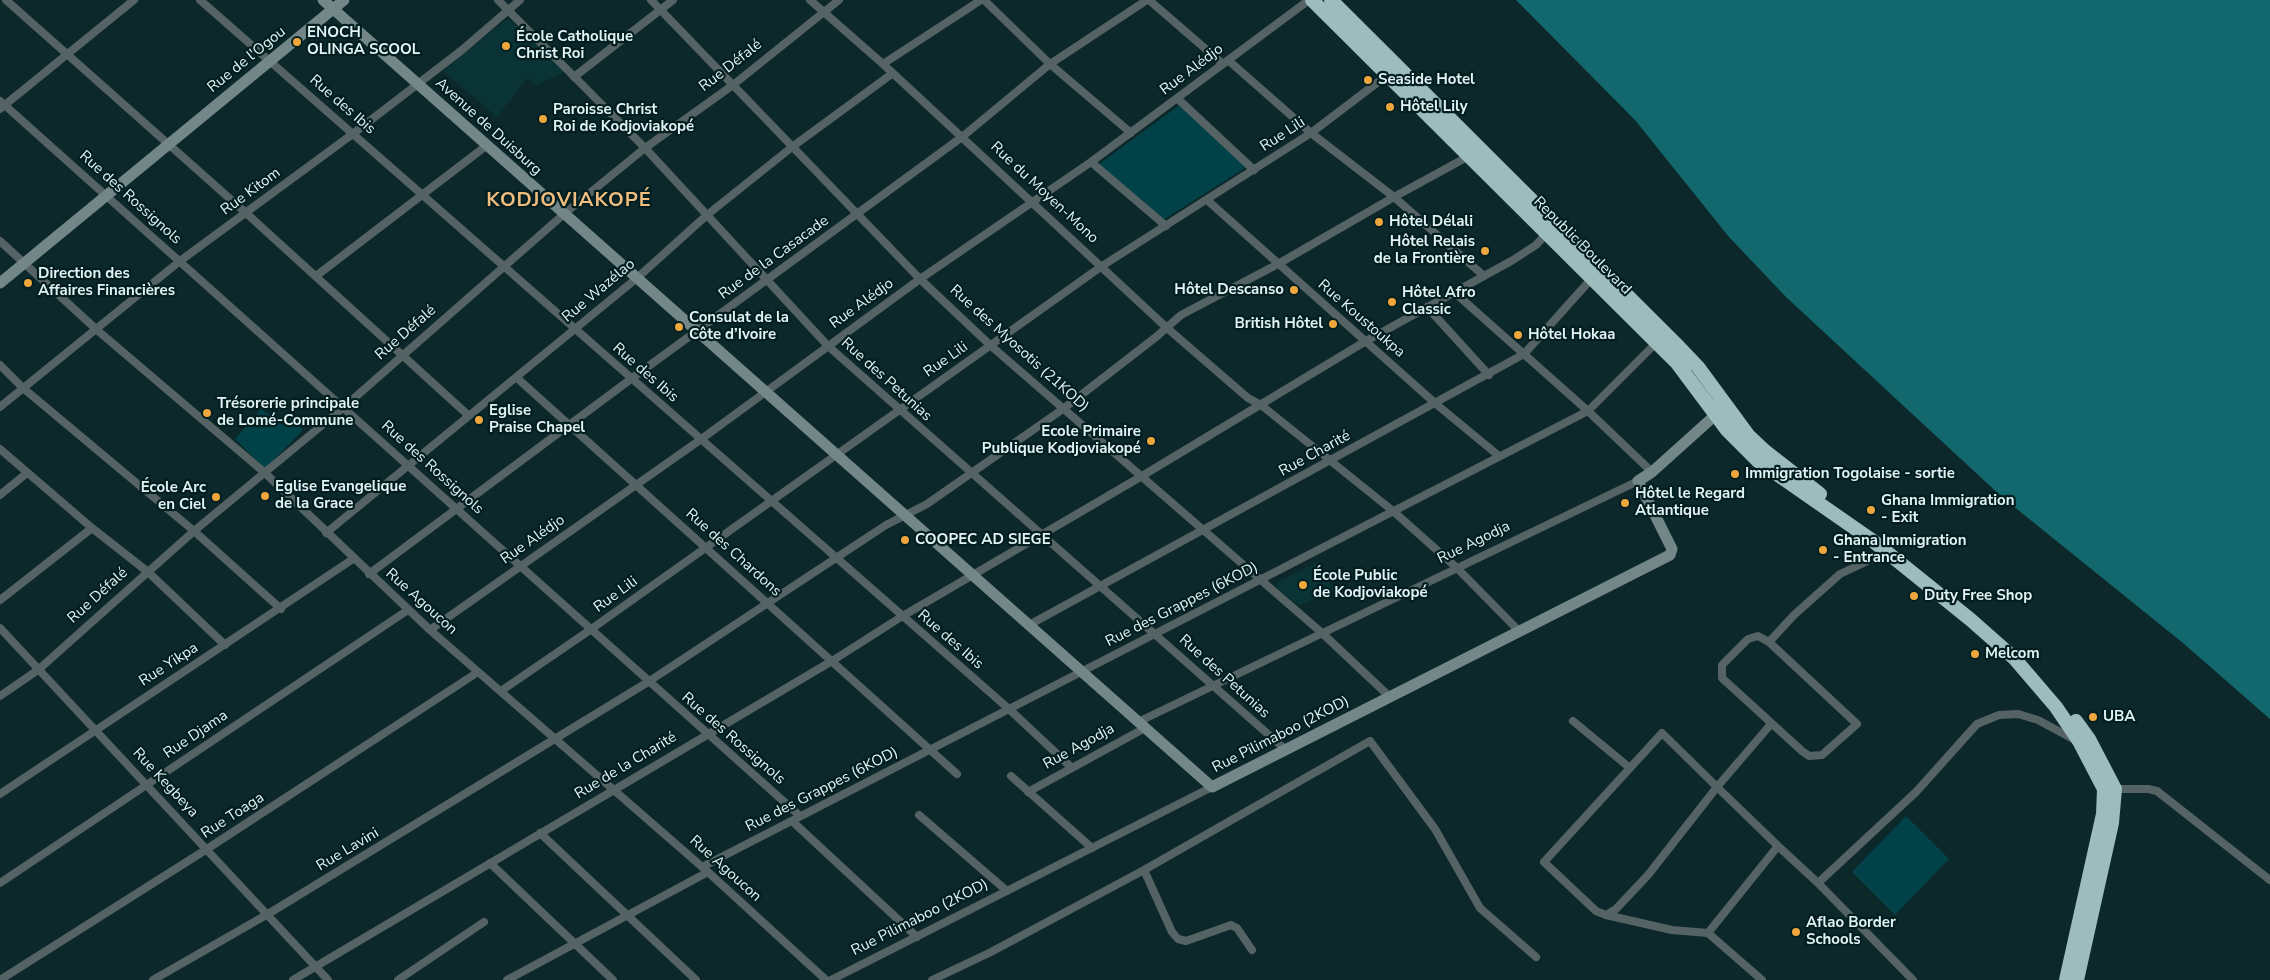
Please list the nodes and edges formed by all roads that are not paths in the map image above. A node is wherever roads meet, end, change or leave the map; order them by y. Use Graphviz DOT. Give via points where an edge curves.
graph roads {
  1 [pos="6,0"];
  2 [pos="134,0"];
  3 [pos="200,0"];
  4 [pos="323,0"];
  5 [pos="344,0"];
  6 [pos="498,0"];
  7 [pos="520,0"];
  8 [pos="651,0"];
  9 [pos="673,0"];
  10 [pos="810,0"];
  11 [pos="839,0"];
  12 [pos="983,0"];
  13 [pos="1148,0"];
  14 [pos="1311,0"];
  15 [pos="1331,0"];
  16 [pos="333,9"];
  17 [pos="660,10"];
  18 [pos="508,11"];
  19 [pos="823,13"];
  20 [pos="66,56"];
  21 [pos="270,61"];
  22 [pos="1226,62"];
  23 [pos="883,64"];
  24 [pos="1050,64"];
  25 [pos="893,73"];
  26 [pos="1386,76"];
  27 [pos="574,77"];
  28 [pos="418,84"];
  29 [pos="733,85"];
  30 [pos="1177,98"];
  31 [pos="2,105"];
  32 [pos="1130,133"];
  33 [pos="1311,133"];
  34 [pos="354,134"];
  35 [pos="962,137"];
  36 [pos="169,144"];
  37 [pos="486,146"];
  38 [pos="792,147"];
  39 [pos="645,148"];
  40 [pos="1469,156"];
  41 [pos="1091,162"];
  42 [pos="1254,170"];
  43 [pos="421,194"];
  44 [pos="107,195"];
  45 [pos="1394,197"];
  46 [pos="1207,200"];
  47 [pos="1032,202"];
  48 [pos="246,213"];
  49 [pos="564,214"];
  50 [pos="858,214"];
  51 [pos="707,215"];
  52 [pos="1166,226"];
  53 [pos="1551,229"];
  54 [pos="0,241"];
  55 [pos="180,261"];
  56 [pos="25,263"];
  57 [pos="1278,264"];
  58 [pos="1102,266"];
  59 [pos="504,267"];
  60 [pos="1596,274"];
  61 [pos="316,276"];
  62 [pos="1484,276"];
  63 [pos="637,278"];
  64 [pos="920,279"];
  65 [pos="766,280"];
  66 [pos="0,283"];
  67 [pos="1454,292"];
  68 [pos="1427,307"];
  69 [pos="1167,328"];
  70 [pos="574,329"];
  71 [pos="97,330"];
  72 [pos="698,331"];
  73 [pos="1366,340"];
  74 [pos="1656,343"];
  75 [pos="990,345"];
  76 [pos="828,346"];
  77 [pos="1524,354"];
  78 [pos="402,356"];
  79 [pos="0,365"];
  80 [pos="1489,375"];
  81 [pos="516,378"];
  82 [pos="631,379"];
  83 [pos="23,388"];
  84 [pos="766,392"];
  85 [pos="1261,404"];
  86 [pos="1436,404"];
  87 [pos="0,407"];
  88 [pos="344,407"];
  89 [pos="1063,408"];
  90 [pos="899,410"];
  91 [pos="1721,410"];
  92 [pos="1588,411"];
  93 [pos="468,415"];
  94 [pos="568,426"];
  95 [pos="700,440"];
  96 [pos="0,449"];
  97 [pos="836,454"];
  98 [pos="1499,456"];
  99 [pos="1330,461"];
  100 [pos="409,465"];
  101 [pos="1652,472"];
  102 [pos="27,473"];
  103 [pos="265,473"];
  104 [pos="971,473"];
  105 [pos="1142,476"];
  106 [pos="1638,481"];
  107 [pos="635,485"];
  108 [pos="0,495"];
  109 [pos="770,502"];
  110 [pos="457,509"];
  111 [pos="1393,511"];
  112 [pos="905,515"];
  113 [pos="92,528"];
  114 [pos="194,531"];
  115 [pos="1202,531"];
  116 [pos="326,533"];
  117 [pos="1042,535"];
  118 [pos="705,548"];
  119 [pos="1890,550"];
  120 [pos="353,559"];
  121 [pos="836,559"];
  122 [pos="518,566"];
  123 [pos="1457,568"];
  124 [pos="148,572"];
  125 [pos="369,574"];
  126 [pos="973,575"];
  127 [pos="1260,579"];
  128 [pos="1101,587"];
  129 [pos="0,600"];
  130 [pos="768,603"];
  131 [pos="281,608"];
  132 [pos="408,610"];
  133 [pos="901,617"];
  134 [pos="1029,625"];
  135 [pos="0,628"];
  136 [pos="430,630"];
  137 [pos="590,630"];
  138 [pos="1519,631"];
  139 [pos="1322,633"];
  140 [pos="1155,634"];
  141 [pos="1769,642"];
  142 [pos="225,645"];
  143 [pos="832,661"];
  144 [pos="38,670"];
  145 [pos="1083,671"];
  146 [pos="478,672"];
  147 [pos="648,682"];
  148 [pos="1214,685"];
  149 [pos="501,691"];
  150 [pos="0,696"];
  151 [pos="1390,697"];
  152 [pos="1009,709"];
  153 [pos="1573,721"];
  154 [pos="1771,724"];
  155 [pos="1142,725"];
  156 [pos="96,730"];
  157 [pos="708,733"];
  158 [pos="555,740"];
  159 [pos="2084,740"];
  160 [pos="931,749"];
  161 [pos="1286,750"];
  162 [pos="1072,768"];
  163 [pos="1630,768"];
  164 [pos="957,774"];
  165 [pos="1011,776"];
  166 [pos="148,784"];
  167 [pos="1212,787"];
  168 [pos="1717,787"];
  169 [pos="2110,789"];
  170 [pos="612,790"];
  171 [pos="1028,792"];
  172 [pos="0,794"];
  173 [pos="919,815"];
  174 [pos="800,816"];
  175 [pos="792,821"];
  176 [pos="540,833"];
  177 [pos="1778,846"];
  178 [pos="1092,848"];
  179 [pos="207,849"];
  180 [pos="490,862"];
  181 [pos="705,869"];
  182 [pos="1144,870"];
  183 [pos="2270,880"];
  184 [pos="0,883"];
  185 [pos="1818,883"];
  186 [pos="1007,891"];
  187 [pos="268,914"];
  188 [pos="1606,914"];
  189 [pos="628,915"];
  190 [pos="484,922"];
  191 [pos="1708,933"];
  192 [pos="916,937"];
  193 [pos="574,943"];
  194 [pos="1252,950"];
  195 [pos="1536,957"];
  196 [pos="316,966"];
  197 [pos="0,980"];
  198 [pos="153,980"];
  199 [pos="293,980"];
  200 [pos="328,980"];
  201 [pos="398,980"];
  202 [pos="506,980"];
  203 [pos="613,980"];
  204 [pos="696,980"];
  205 [pos="826,980"];
  206 [pos="831,980"];
  207 [pos="932,980"];
  208 [pos="1762,980"];
  209 [pos="1913,980"];
  210 [pos="2066,980"];
  211 [pos="2076,980"];
  1 -- 20 [label="street"];
  2 -- 20 [label="street"];
  3 -- 21 [label="street, Rue des Ibis"];
  4 -- 16 [label="street, Avenue de Duisburg"];
  5 -- 16 [label="street, Rue de l'Ogou"];
  6 -- 18 [label="street, Rue des Petunias"];
  7 -- 18 [label="street, Rue Kitom"];
  8 -- 17 [label="street, Rue des Myosotis (21KOD)"];
  9 -- 17 [label="street"];
  10 -- 19 [label="street, Rue du Moyen-Mono"];
  11 -- 19 [label="street, Rue Défalé"];
  12 -- 23 [label="street"];
  12 -- 24 [label="street"];
  13 -- 22 [label="street"];
  13 -- 24 [label="street, Rue de la Casacade"];
  14 -- 22 [label="street, Rue Alédjo"];
  14 -- 26 [label="highway, Republic Boulevard"];
  15 -- 53 [label="highway, Republic Boulevard"];
  16 -- 21 [label="street, Rue de l'Ogou"];
  16 -- 28 [label="street, Avenue de Duisburg"];
  17 -- 27 [label="street"];
  17 -- 29 [label="street, Rue des Myosotis (21KOD)"];
  18 -- 27 [label="street, Rue des Petunias"];
  18 -- 28 [label="street, Rue Kitom"];
  19 -- 23 [label="street, Rue du Moyen-Mono"];
  19 -- 29 [label="street, Rue Défalé"];
  20 -- 31 [label="street"];
  20 -- 36 [label="street"];
  21 -- 34 [label="street, Rue des Ibis"];
  21 -- 36 [label="street, Rue de l'Ogou"];
  22 -- 30 [label="street, Rue Alédjo"];
  22 -- 33 [label="street"];
  23 -- 25 [label="street, Rue du Moyen-Mono"];
  24 -- 32 [label="street"];
  24 -- 35 [label="street, Rue de la Casacade"];
  25 -- 35 [label="street, Rue du Moyen-Mono"];
  25 -- 38 [label="street, Rue Wazélao"];
  26 -- 33 [label="street, Rue Lili"];
  26 -- 40 [label="highway, Republic Boulevard"];
  27 -- 39 [label="street, Rue des Petunias"];
  28 -- 34 [label="street, Rue Kitom"];
  28 -- 37 [label="street, Avenue de Duisburg"];
  29 -- 38 [label="street, Rue des Myosotis (21KOD)"];
  29 -- 39 [label="street, Rue Défalé"];
  30 -- 32 [label="street, Rue Alédjo"];
  30 -- 42 [label="street"];
  31 -- 44 [label="street, Rue des Rossignols"];
  32 -- 41 [label="street, Rue Alédjo"];
  33 -- 42 [label="street, Rue Lili"];
  33 -- 45 [label="street"];
  34 -- 43 [label="street, Rue des Ibis"];
  34 -- 48 [label="street, Rue Kitom"];
  35 -- 47 [label="street, Rue du Moyen-Mono"];
  35 -- 50 [label="street, Rue de la Casacade"];
  36 -- 44 [label="street"];
  36 -- 48 [label="street"];
  37 -- 43 [label="street"];
  37 -- 49 [label="street, Avenue de Duisburg"];
  38 -- 50 [label="street, Rue des Myosotis (21KOD)"];
  38 -- 51 [label="street, Rue Wazélao"];
  39 -- 49 [label="street, Rue Défalé"];
  39 -- 51 [label="street, Rue des Petunias"];
  40 -- 45 [label="street, Rue Lavini"];
  40 -- 53 [label="highway, Republic Boulevard"];
  41 -- 47 [label="street, Rue Alédjo"];
  41 -- 52 [label="street"];
  42 -- 46 [label="street, Rue Lili"];
  43 -- 59 [label="street, Rue des Ibis"];
  43 -- 61 [label="street"];
  44 -- 55 [label="street, Rue des Rossignols"];
  44 -- 56 [label="street"];
  45 -- 57 [label="street, Rue Lavini"];
  45 -- 62 [label="street"];
  46 -- 52 [label="street, Rue Lili"];
  46 -- 57 [label="street, Rue Koustoukpa"];
  47 -- 58 [label="street, Rue du Moyen-Mono"];
  47 -- 64 [label="street, Rue Alédjo"];
  48 -- 55 [label="street, Rue Kitom"];
  48 -- 61 [label="street"];
  49 -- 59 [label="street, Rue Défalé"];
  49 -- 63 [label="street, Avenue de Duisburg"];
  50 -- 64 [label="street, Rue des Myosotis (21KOD)"];
  50 -- 65 [label="street, Rue de la Casacade"];
  51 -- 63 [label="street, Rue Wazélao"];
  51 -- 65 [label="street, Rue des Petunias"];
  52 -- 58 [label="street, Rue Lili"];
  53 -- 60 [label="highway, Republic Boulevard"];
  53 -- 62 [label="street, Rue de la Charité" via="1536,245"];
  54 -- 56 [label="street, Rue Agoucon"];
  55 -- 71 [label="street, Rue Kitom"];
  55 -- 88 [label="street, Rue des Rossignols"];
  56 -- 66 [label="street"];
  56 -- 71 [label="street, Rue Agoucon"];
  57 -- 69 [label="street, Rue Lavini" via="1180,315"];
  57 -- 73 [label="street, Rue Koustoukpa"];
  58 -- 69 [label="street, Rue du Moyen-Mono"];
  58 -- 75 [label="street, Rue Lili"];
  59 -- 70 [label="street, Rue des Ibis"];
  59 -- 78 [label="street, Rue Défalé"];
  60 -- 74 [label="highway, Republic Boulevard"];
  60 -- 77 [label="street, Rue Charité"];
  60 -- 91 [label="highway, Republic Boulevard" via="1698,366"];
  61 -- 78 [label="street"];
  62 -- 67 [label="street, Rue de la Charité"];
  63 -- 70 [label="street, Rue Wazélao"];
  63 -- 72 [label="street, Avenue de Duisburg"];
  64 -- 75 [label="street, Rue des Myosotis (21KOD)"];
  64 -- 76 [label="street, Rue Alédjo"];
  65 -- 72 [label="street, Rue de la Casacade"];
  65 -- 76 [label="street, Rue des Petunias"];
  67 -- 68 [label="street, Rue de la Charité"];
  67 -- 77 [label="street"];
  68 -- 73 [label="street, Rue de la Charité"];
  68 -- 80 [label="street"];
  69 -- 85 [label="street, Rue du Moyen-Mono" via="1248,398"];
  69 -- 89 [label="street, Rue Lavini"];
  70 -- 81 [label="street, Rue Wazélao"];
  70 -- 82 [label="street, Rue des Ibis"];
  71 -- 83 [label="street, Rue Kitom"];
  71 -- 103 [label="street, Rue Agoucon"];
  72 -- 82 [label="street, Rue de la Casacade"];
  72 -- 84 [label="street, Avenue de Duisburg"];
  73 -- 85 [label="street, Rue de la Charité"];
  73 -- 86 [label="street, Rue Koustoukpa"];
  74 -- 91 [label="highway, Republic Boulevard"];
  74 -- 92 [label="street, Rue des Grappes (6KOD)"];
  75 -- 89 [label="street, Rue des Myosotis (21KOD)"];
  75 -- 90 [label="street, Rue Lili"];
  76 -- 84 [label="street, Rue Alédjo"];
  76 -- 90 [label="street, Rue des Petunias"];
  77 -- 80 [label="street, Rue Charité"];
  77 -- 92 [label="street"];
  78 -- 88 [label="street, Rue Défalé"];
  78 -- 93 [label="street"];
  79 -- 83 [label="street"];
  80 -- 86 [label="street, Rue Charité"];
  81 -- 93 [label="street, Rue Wazélao"];
  81 -- 94 [label="street, Rue des Chardons"];
  82 -- 94 [label="street, Rue de la Casacade"];
  82 -- 95 [label="street, Rue des Ibis"];
  83 -- 87 [label="street, Rue Kitom"];
  83 -- 114 [label="street"];
  84 -- 95 [label="street, Rue Alédjo"];
  84 -- 97 [label="street, Avenue de Duisburg"];
  85 -- 99 [label="street, Rue du Moyen-Mono"];
  85 -- 105 [label="street, Rue de la Charité"];
  86 -- 98 [label="street, Rue Koustoukpa"];
  86 -- 99 [label="street, Rue Charité"];
  88 -- 100 [label="street, Rue des Rossignols"];
  88 -- 103 [label="street, Rue Défalé"];
  89 -- 104 [label="street, Rue Lavini"];
  89 -- 105 [label="street, Rue des Myosotis (21KOD)"];
  90 -- 97 [label="street, Rue Lili"];
  90 -- 104 [label="street, Rue des Petunias"];
  91 -- 101 [label="street, Rue Agodja"];
  91 -- 119 [label="highway, Republic Boulevard" via="1758,461 1789,484 1834,508"];
  92 -- 98 [label="street, Rue des Grappes (6KOD)"];
  92 -- 101 [label="street"];
  93 -- 100 [label="street, Rue Wazélao"];
  94 -- 107 [label="street, Rue des Chardons"];
  94 -- 110 [label="street, Rue de la Casacade"];
  95 -- 107 [label="street, Rue Alédjo"];
  95 -- 109 [label="street, Rue des Ibis"];
  96 -- 102 [label="street"];
  97 -- 109 [label="street, Rue Lili"];
  97 -- 112 [label="street, Avenue de Duisburg"];
  98 -- 111 [label="street, Rue des Grappes (6KOD)"];
  99 -- 111 [label="street, Rue du Moyen-Mono"];
  99 -- 115 [label="street, Rue Charité"];
  100 -- 110 [label="street, Rue des Rossignols"];
  100 -- 116 [label="street, Rue Wazélao"];
  101 -- 106 [label="street, Rue Agodja"];
  102 -- 108 [label="street"];
  102 -- 113 [label="street"];
  103 -- 114 [label="street, Rue Défalé"];
  103 -- 116 [label="street, Rue Agoucon"];
  104 -- 112 [label="street, Rue Lavini" via="916,511"];
  104 -- 117 [label="street, Rue des Petunias"];
  105 -- 115 [label="street, Rue des Myosotis (21KOD)"];
  105 -- 117 [label="street, Rue de la Charité"];
  106 -- 123 [label="street, Rue Agodja"];
  106 -- 138 [label="street, Rue Pilimaboo (2KOD)" via="1672,549 1670,555"];
  107 -- 118 [label="street, Rue des Chardons"];
  107 -- 122 [label="street, Rue Alédjo"];
  109 -- 118 [label="street, Rue Lili"];
  109 -- 121 [label="street, Rue des Ibis"];
  110 -- 122 [label="street, Rue des Rossignols"];
  110 -- 125 [label="street, Rue de la Casacade"];
  111 -- 123 [label="street, Rue du Moyen-Mono"];
  111 -- 127 [label="street, Rue des Grappes (6KOD)"];
  112 -- 121 [label="street, Rue Lavini"];
  112 -- 126 [label="street, Avenue de Duisburg"];
  113 -- 124 [label="street"];
  113 -- 129 [label="street"];
  114 -- 124 [label="street, Rue Défalé"];
  114 -- 131 [label="street"];
  115 -- 127 [label="street, Rue des Myosotis (21KOD)"];
  115 -- 128 [label="street, Rue Charité"];
  116 -- 120 [label="street, Rue Agoucon"];
  117 -- 126 [label="street, Rue de la Charité"];
  117 -- 128 [label="street, Rue des Petunias"];
  118 -- 130 [label="street, Rue des Chardons"];
  118 -- 137 [label="street, Rue Lili"];
  119 -- 141 [label="street" via="1840,574"];
  119 -- 159 [label="highway, Republic Boulevard" via="2014,658"];
  120 -- 125 [label="street, Rue Agoucon"];
  120 -- 131 [label="street, Rue Yikpa"];
  121 -- 130 [label="street, Rue Lavini"];
  121 -- 133 [label="street, Rue des Ibis"];
  122 -- 136 [label="street, Rue Alédjo"];
  122 -- 137 [label="street, Rue des Rossignols"];
  123 -- 138 [label="street, Rue du Moyen-Mono"];
  123 -- 139 [label="street, Rue Agodja"];
  124 -- 142 [label="street"];
  124 -- 144 [label="street, Rue Défalé"];
  125 -- 132 [label="street, Rue Agoucon"];
  126 -- 133 [label="street, Rue de la Charité"];
  126 -- 134 [label="street, Avenue de Duisburg"];
  127 -- 139 [label="street, Rue des Myosotis (21KOD)"];
  127 -- 140 [label="street, Rue des Grappes (6KOD)"];
  128 -- 134 [label="street, Rue Charité"];
  128 -- 140 [label="street, Rue des Petunias"];
  130 -- 143 [label="street, Rue des Chardons"];
  130 -- 147 [label="street, Rue Lavini"];
  131 -- 142 [label="street, Rue Yikpa"];
  132 -- 136 [label="street, Rue Agoucon"];
  132 -- 166 [label="street, Rue Djama"];
  133 -- 143 [label="street, Rue de la Charité"];
  133 -- 152 [label="street, Rue des Ibis"];
  134 -- 145 [label="street, Avenue de Duisburg"];
  135 -- 144 [label="street, Rue Kegbeya"];
  136 -- 146 [label="street, Rue Agoucon"];
  137 -- 147 [label="street, Rue des Rossignols"];
  137 -- 149 [label="street, Rue Lili"];
  138 -- 151 [label="street, Rue Pilimaboo (2KOD)"];
  139 -- 148 [label="street, Rue Agodja"];
  139 -- 151 [label="street, Rue des Myosotis (21KOD)"];
  140 -- 145 [label="street, Rue des Grappes (6KOD)"];
  140 -- 148 [label="street, Rue des Petunias"];
  141 -- 154 [label="street" via="1758,636 1748,639 1720,671 1725,683"];
  141 -- 154 [label="street" via="1857,724 1829,750 1816,757 1802,751"];
  142 -- 156 [label="street, Rue Yikpa"];
  143 -- 157 [label="street, Rue de la Charité"];
  143 -- 160 [label="street, Rue des Chardons"];
  144 -- 150 [label="street, Rue Défalé"];
  144 -- 156 [label="street, Rue Kegbeya"];
  145 -- 152 [label="street, Rue des Grappes (6KOD)"];
  145 -- 155 [label="street, Avenue de Duisburg"];
  146 -- 149 [label="street, Rue Agoucon"];
  146 -- 179 [label="street, Rue Toaga"];
  147 -- 157 [label="street, Rue des Rossignols"];
  147 -- 158 [label="street, Rue Lavini"];
  148 -- 155 [label="street, Rue Agodja"];
  148 -- 161 [label="street, Rue des Petunias"];
  149 -- 158 [label="street, Rue Agoucon"];
  151 -- 161 [label="street, Rue Pilimaboo (2KOD)"];
  152 -- 160 [label="street, Rue des Grappes (6KOD)"];
  152 -- 162 [label="street, Rue des Ibis"];
  153 -- 163 [label="street"];
  154 -- 168 [label="street"];
  155 -- 162 [label="street, Rue Agodja"];
  155 -- 167 [label="street, Avenue de Duisburg"];
  156 -- 166 [label="street, Rue Kegbeya"];
  156 -- 172 [label="street, Rue Yikpa"];
  157 -- 170 [label="street, Rue de la Charité"];
  157 -- 174 [label="street, Rue des Rossignols"];
  158 -- 170 [label="street, Rue Agoucon"];
  158 -- 187 [label="street, Rue Lavini"];
  159 -- 169 [label="highway, Republic Boulevard"];
  159 -- 185 [label="street" via="2018,714 1999,715 1977,724 1916,792"];
  160 -- 164 [label="street, Rue des Chardons"];
  160 -- 174 [label="street, Rue des Grappes (6KOD)"];
  161 -- 167 [label="street, Rue Pilimaboo (2KOD)"];
  162 -- 171 [label="street, Rue Agodja"];
  163 -- 168 [label="street" via="1662,733"];
  163 -- 188 [label="street" via="1544,862 1596,911"];
  165 -- 171 [label="street"];
  166 -- 179 [label="street, Rue Kegbeya"];
  166 -- 184 [label="street, Rue Djama"];
  167 -- 178 [label="street, Rue Pilimaboo (2KOD)"];
  168 -- 177 [label="street"];
  168 -- 188 [label="street" via="1648,875 1616,909"];
  169 -- 183 [label="street" via="2157,791"];
  169 -- 210 [label="highway"];
  169 -- 211 [label="highway" via="2112,823"];
  170 -- 176 [label="street, Rue de la Charité"];
  170 -- 181 [label="street, Rue Agoucon"];
  171 -- 178 [label="street"];
  173 -- 186 [label="street"];
  174 -- 175 [label="street, Rue des Grappes (6KOD)"];
  175 -- 181 [label="street, Rue des Grappes (6KOD)"];
  175 -- 192 [label="street"];
  176 -- 180 [label="street, Rue de la Charité"];
  176 -- 189 [label="street"];
  177 -- 185 [label="street"];
  177 -- 191 [label="street"];
  178 -- 186 [label="street, Rue Pilimaboo (2KOD)"];
  179 -- 187 [label="street, Rue Kegbeya"];
  179 -- 197 [label="street, Rue Toaga"];
  180 -- 193 [label="street"];
  180 -- 196 [label="street, Rue de la Charité"];
  181 -- 189 [label="street, Rue des Grappes (6KOD)"];
  181 -- 205 [label="street, Rue Agoucon"];
  182 -- 194 [label="street" via="1178,939 1186,941 1231,925 1237,928"];
  182 -- 195 [label="street" via="1370,741 1435,829 1480,908"];
  182 -- 207 [label="street"];
  185 -- 209 [label="street"];
  186 -- 192 [label="street, Rue Pilimaboo (2KOD)"];
  187 -- 196 [label="street, Rue Kegbeya"];
  187 -- 198 [label="street, Rue Lavini"];
  188 -- 191 [label="street" via="1672,930"];
  189 -- 193 [label="street, Rue des Grappes (6KOD)"];
  189 -- 204 [label="street"];
  190 -- 201 [label="street"];
  191 -- 208 [label="street"];
  192 -- 206 [label="street, Rue Pilimaboo (2KOD)"];
  193 -- 202 [label="street, Rue des Grappes (6KOD)"];
  193 -- 203 [label="street"];
  196 -- 199 [label="street, Rue de la Charité"];
  196 -- 200 [label="street, Rue Kegbeya"];
}
